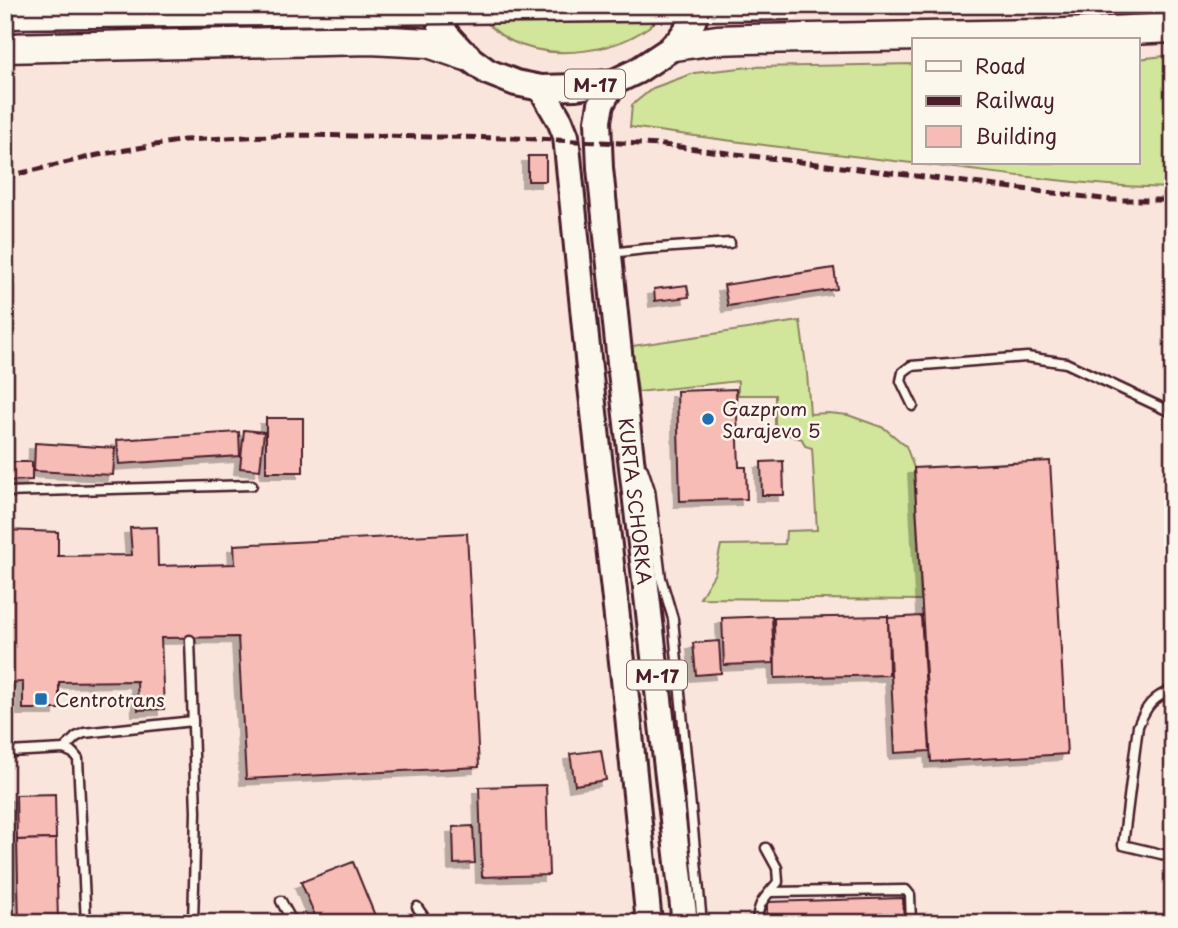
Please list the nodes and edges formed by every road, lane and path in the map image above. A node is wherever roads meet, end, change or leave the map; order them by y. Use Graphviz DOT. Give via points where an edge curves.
graph roads {
  1 [pos="431,5"];
  2 [pos="699,5"];
  3 [pos="791,5"];
  4 [pos="5,14"];
  5 [pos="1173,28"];
  6 [pos="675,46"];
  7 [pos="5,48"];
  8 [pos="466,56"];
  9 [pos="614,82"];
  10 [pos="541,88"];
  11 [pos="730,243"];
  12 [pos="608,254"];
  13 [pos="913,406"];
  14 [pos="1173,413"];
  15 [pos="628,426"];
  16 [pos="252,485"];
  17 [pos="5,492"];
  18 [pos="190,640"];
  19 [pos="1173,690"];
  20 [pos="193,721"];
  21 [pos="65,749"];
  22 [pos="5,754"];
  23 [pos="766,848"];
  24 [pos="1173,856"];
  25 [pos="770,892"];
  26 [pos="281,901"];
  27 [pos="416,907"];
  28 [pos="86,923"];
  29 [pos="194,923"];
  30 [pos="293,923"];
  31 [pos="428,923"];
  32 [pos="649,923"];
  33 [pos="685,923"];
  34 [pos="702,923"];
  35 [pos="757,923"];
  36 [pos="911,923"];
  1 -- 8 [label="main road, M-17" via="446,34"];
  2 -- 6 [label="main road, M-17"];
  3 -- 4 [label="highway, bridge"];
  5 -- 6 [label="highway" via="717,40"];
  6 -- 9 [label="main road, M-17"];
  7 -- 8 [label="highway" via="382,41 428,43"];
  8 -- 10 [label="main road, M-17" via="488,72"];
  9 -- 10 [label="main road, M-17"];
  9 -- 12 [label="main road, KURTA SCHORKA / M-17" via="601,104 598,121"];
  10 -- 32 [label="main road, KURTA SCHORKA / M-17" via="566,136"];
  11 -- 12 [label="lane"];
  12 -- 15 [label="main road, KURTA SCHORKA / M-17"];
  13 -- 14 [label="lane" via="901,381 911,366 1027,357 1066,363"];
  15 -- 33 [label="main road, KURTA SCHORKA / M-17"];
  15 -- 34 [label="lane" via="650,490 661,578 673,619"];
  16 -- 17 [label="lane"];
  18 -- 20 [label="lane"];
  19 -- 24 [label="lane" via="1160,694 1146,708 1138,726 1123,845"];
  20 -- 21 [label="lane" via="84,733"];
  20 -- 29 [label="lane" via="197,812"];
  21 -- 22 [label="lane"];
  21 -- 28 [label="lane" via="78,759"];
  23 -- 25 [label="lane" via="779,876"];
  25 -- 35 [label="lane" via="757,910"];
  25 -- 36 [label="lane" via="906,890"];
  26 -- 30 [label="lane"];
  27 -- 31 [label="lane"];
}
